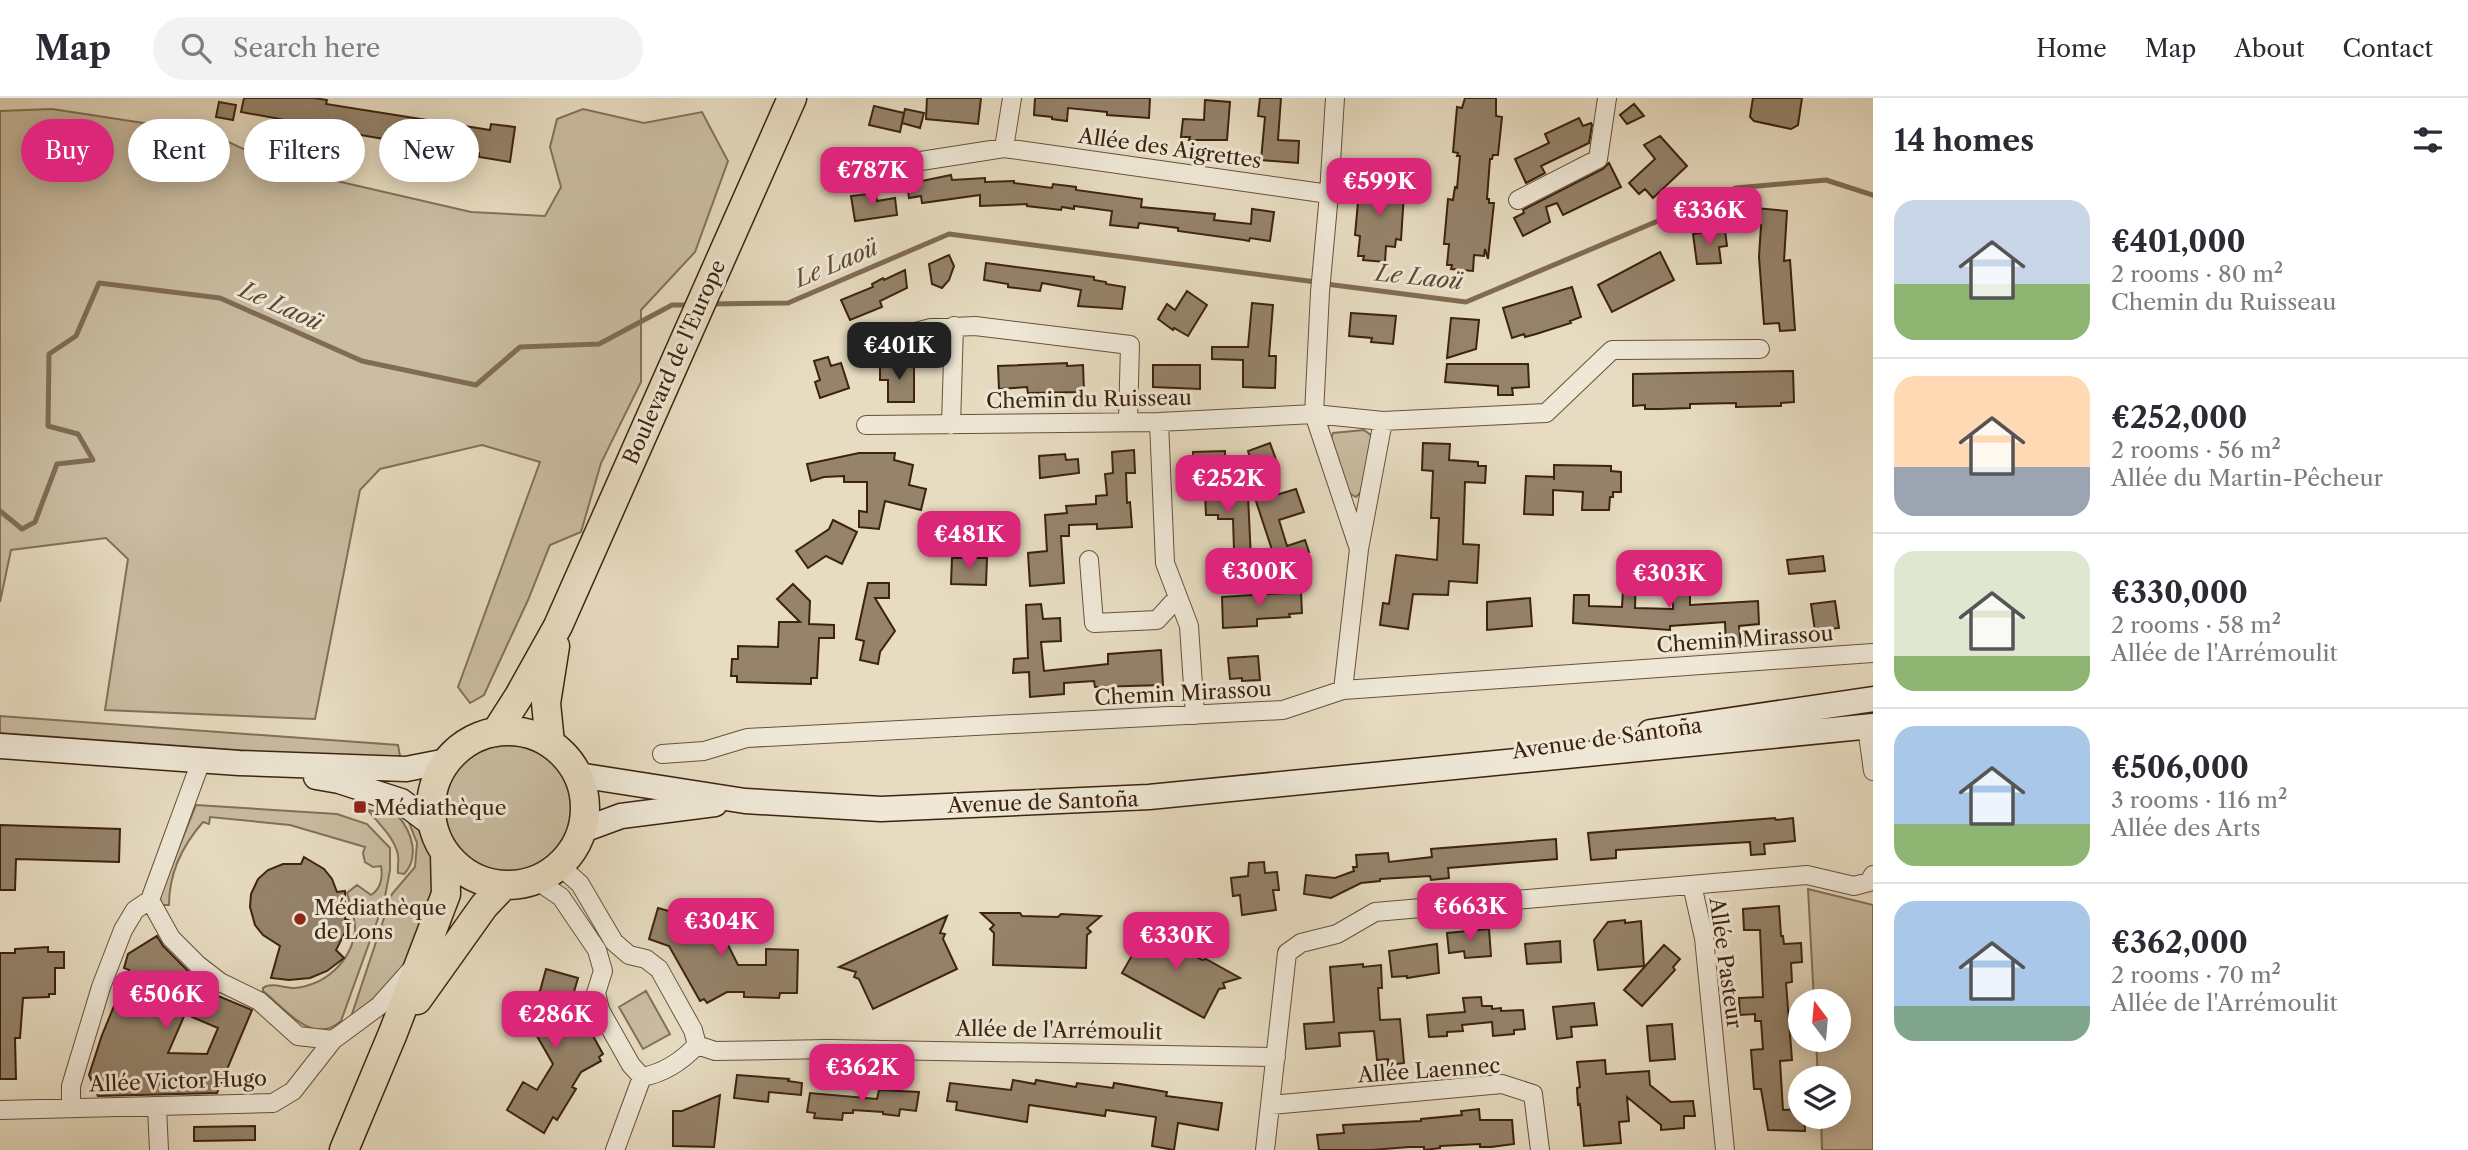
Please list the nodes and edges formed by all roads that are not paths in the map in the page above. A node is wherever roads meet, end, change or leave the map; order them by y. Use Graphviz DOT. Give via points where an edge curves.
graph roads {
  1 [pos="792,98"];
  2 [pos="1012,98"];
  3 [pos="1335,98"];
  4 [pos="1606,98"];
  5 [pos="1004,148"];
  6 [pos="889,166"];
  7 [pos="1329,194"];
  8 [pos="1518,200"];
  9 [pos="954,326"];
  10 [pos="874,343"];
  11 [pos="1760,349"];
  12 [pos="1314,414"];
  13 [pos="1128,421"];
  14 [pos="1384,421"];
  15 [pos="1159,422"];
  16 [pos="866,425"];
  17 [pos="951,425"];
  18 [pos="1359,549"];
  19 [pos="1089,561"];
  20 [pos="1178,597"];
  21 [pos="558,626"];
  22 [pos="1872,658"];
  23 [pos="1343,690"];
  24 [pos="1873,699"];
  25 [pos="1195,715"];
  26 [pos="1871,722"];
  27 [pos="496,732"];
  28 [pos="550,743"];
  29 [pos="0,746"];
  30 [pos="662,754"];
  31 [pos="201,761"];
  32 [pos="447,761"];
  33 [pos="240,763"];
  34 [pos="1873,771"];
  35 [pos="578,775"];
  36 [pos="1341,777"];
  37 [pos="745,801"];
  38 [pos="432,824"];
  39 [pos="583,830"];
  40 [pos="445,854"];
  41 [pos="560,866"];
  42 [pos="536,880"];
  43 [pos="1872,880"];
  44 [pos="1692,885"];
  45 [pos="503,886"];
  46 [pos="150,900"];
  47 [pos="629,955"];
  48 [pos="423,957"];
  49 [pos="603,971"];
  50 [pos="393,1033"];
  51 [pos="333,1040"];
  52 [pos="697,1045"];
  53 [pos="1276,1057"];
  54 [pos="642,1077"];
  55 [pos="1271,1105"];
  56 [pos="157,1107"];
  57 [pos="71,1108"];
  58 [pos="0,1110"];
  59 [pos="159,1150"];
  60 [pos="344,1150"];
  61 [pos="615,1150"];
  62 [pos="1265,1150"];
  63 [pos="1540,1150"];
  64 [pos="1724,1150"];
  1 -- 21 [label="main road, Boulevard de l'Europe"];
  2 -- 5 [label="street"];
  3 -- 7 [label="street"];
  4 -- 8 [label="street" via="1598,159"];
  5 -- 6 [label="street, Allée des Aigrettes"];
  5 -- 7 [label="street, Allée des Aigrettes"];
  7 -- 12 [label="street"];
  9 -- 10 [label="street"];
  9 -- 13 [label="street" via="1130,345"];
  9 -- 17 [label="street"];
  11 -- 14 [label="street, Chemin du Ruisseau" via="1612,350 1546,414"];
  12 -- 14 [label="street, Chemin du Ruisseau"];
  12 -- 15 [label="street, Chemin du Ruisseau"];
  12 -- 18 [label="street"];
  13 -- 15 [label="street, Chemin du Ruisseau"];
  13 -- 17 [label="street, Chemin du Ruisseau"];
  14 -- 18 [label="street"];
  15 -- 20 [label="street" via="1165,563"];
  16 -- 17 [label="street, Chemin du Ruisseau"];
  18 -- 23 [label="street"];
  19 -- 20 [label="street" via="1094,623 1157,620"];
  20 -- 25 [label="street" via="1189,626"];
  21 -- 27 [label="main road, Boulevard de l'Europe"];
  21 -- 28 [label="main road, Boulevard de l'Europe" via="546,703"];
  22 -- 23 [label="street, Chemin Mirassou"];
  23 -- 25 [label="street, Chemin Mirassou" via="1283,710"];
  24 -- 36 [label="main road, Avenue de Santoña"];
  25 -- 30 [label="street, Chemin Mirassou" via="747,738 704,751"];
  26 -- 34 [label="street"];
  26 -- 36 [label="main road, Avenue de Santoña"];
  27 -- 28 [label="main road" via="524,732"];
  27 -- 32 [label="main road" via="468,742"];
  28 -- 35 [label="main road"];
  29 -- 31 [label="main road"];
  31 -- 33 [label="main road"];
  31 -- 46 [label="street"];
  32 -- 33 [label="main road" via="406,769"];
  32 -- 38 [label="main road" via="436,780"];
  33 -- 38 [label="main road" via="340,781 401,802"];
  35 -- 37 [label="main road, Avenue de Santoña"];
  35 -- 39 [label="main road" via="585,802"];
  36 -- 37 [label="main road, Avenue de Santoña" via="1149,797 881,809"];
  37 -- 39 [label="main road, Avenue de Santoña" via="621,816"];
  38 -- 40 [label="main road"];
  39 -- 41 [label="main road"];
  40 -- 45 [label="main road" via="470,876"];
  40 -- 48 [label="main road" via="446,894"];
  41 -- 42 [label="main road"];
  41 -- 47 [label="street" via="580,884 614,942"];
  42 -- 45 [label="main road"];
  42 -- 49 [label="street" via="561,897 597,950"];
  43 -- 44 [label="street, Allée Pasteur" via="1854,886 1807,875"];
  44 -- 53 [label="street" via="1375,912 1337,934 1301,943 1287,953"];
  44 -- 64 [label="street, Allée Pasteur" via="1704,938"];
  45 -- 50 [label="main road"];
  46 -- 51 [label="street" via="171,938 220,982 259,1001 298,1036"];
  46 -- 57 [label="street" via="135,910 123,930 101,987 71,1086"];
  47 -- 49 [label="street" via="614,960"];
  47 -- 52 [label="street" via="646,959 659,969"];
  48 -- 50 [label="main road"];
  48 -- 51 [label="street, Allée Victor Hugo" via="379,1006"];
  49 -- 54 [label="street" via="596,993 600,1010"];
  50 -- 60 [label="main road"];
  51 -- 56 [label="street, Allée Victor Hugo" via="293,1091 273,1103"];
  52 -- 53 [label="street, Allée de l'Arrémoulit" via="715,1051"];
  52 -- 54 [label="street" via="657,1074"];
  53 -- 55 [label="street"];
  54 -- 61 [label="street"];
  55 -- 62 [label="street"];
  55 -- 63 [label="street, Allée Laennec" via="1502,1084 1532,1094"];
  56 -- 57 [label="street, Allée Victor Hugo"];
  56 -- 59 [label="street"];
  57 -- 58 [label="street, Allée Victor Hugo"];
}
